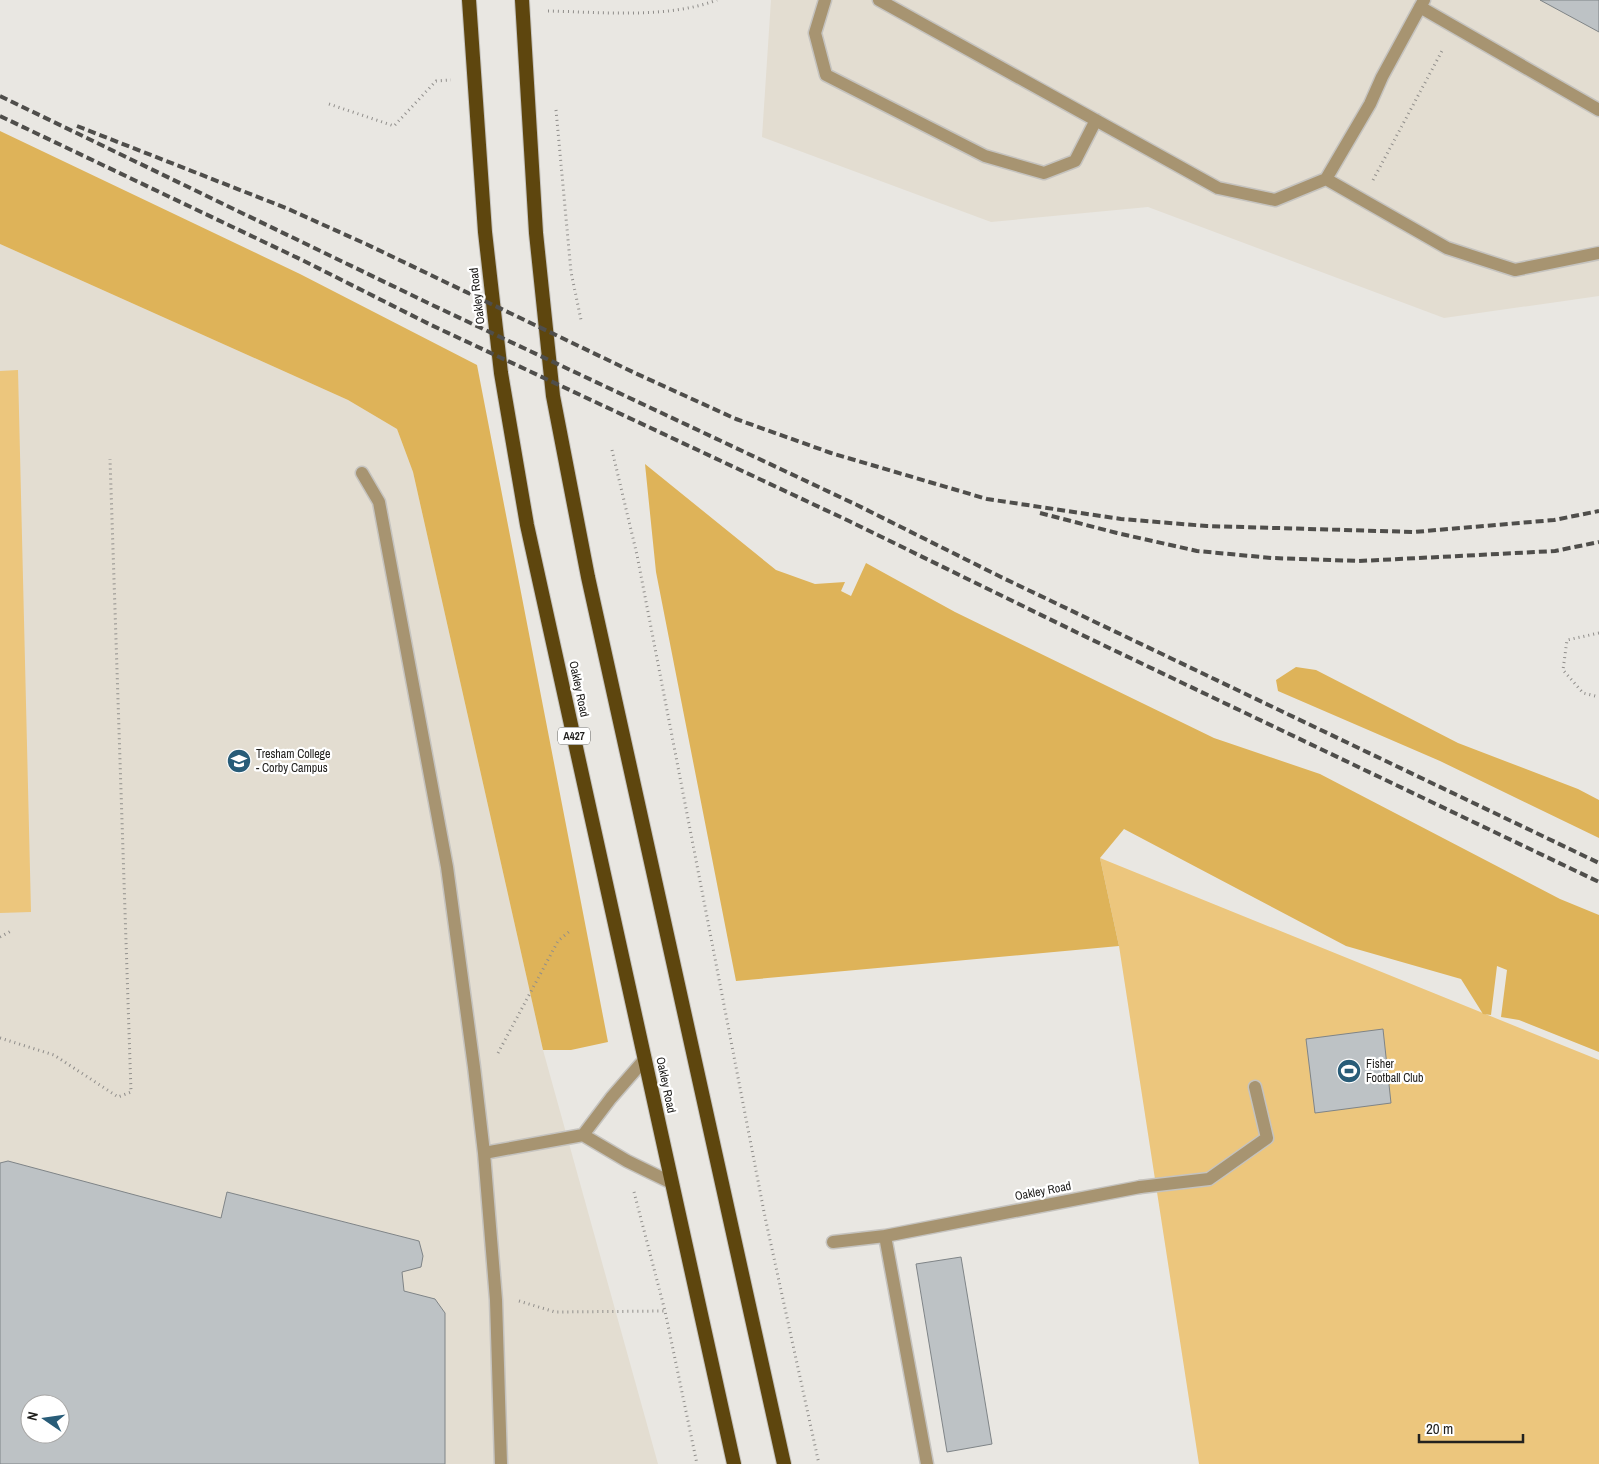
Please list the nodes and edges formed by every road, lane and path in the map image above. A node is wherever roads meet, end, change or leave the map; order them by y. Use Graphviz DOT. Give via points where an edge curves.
graph roads {
  1 [pos="469,0"];
  2 [pos="522,0"];
  3 [pos="717,0"];
  4 [pos="825,0"];
  5 [pos="879,0"];
  6 [pos="1422,4"];
  7 [pos="548,19"];
  8 [pos="1454,28"];
  9 [pos="448,80"];
  10 [pos="556,103"];
  11 [pos="329,104"];
  12 [pos="1599,110"];
  13 [pos="1096,120"];
  14 [pos="1326,179"];
  15 [pos="1362,200"];
  16 [pos="1599,253"];
  17 [pos="581,320"];
  18 [pos="612,450"];
  19 [pos="110,459"];
  20 [pos="362,473"];
  21 [pos="1599,633"];
  22 [pos="1599,697"];
  23 [pos="11,931"];
  24 [pos="570,931"];
  25 [pos="0,937"];
  26 [pos="0,1038"];
  27 [pos="645,1059"];
  28 [pos="474,1067"];
  29 [pos="1255,1087"];
  30 [pos="583,1134"];
  31 [pos="484,1153"];
  32 [pos="672,1183"];
  33 [pos="633,1186"];
  34 [pos="885,1236"];
  35 [pos="833,1242"];
  36 [pos="496,1300"];
  37 [pos="665,1311"];
  38 [pos="501,1464"];
  39 [pos="698,1464"];
  40 [pos="734,1464"];
  41 [pos="784,1464"];
  42 [pos="820,1464"];
  43 [pos="927,1464"];
  1 -- 27 [label="highway, Oakley Road / A427" via="485,232 501,373 528,525"];
  2 -- 41 [label="highway" via="536,233 553,396 590,587"];
  3 -- 7 [label="path" via="702,6 661,12 547,11"];
  4 -- 13 [label="street" via="815,32 826,75 985,156 1044,173 1075,161"];
  5 -- 13 [label="street"];
  6 -- 8 [label="street"];
  6 -- 14 [label="street" via="1370,104"];
  8 -- 12 [label="street"];
  8 -- 15 [label="path"];
  9 -- 11 [label="path" via="436,81 394,126"];
  10 -- 17 [label="path" via="571,272"];
  13 -- 14 [label="street" via="1218,188 1275,200"];
  14 -- 15 [label="street"];
  15 -- 16 [label="street" via="1447,248 1515,270"];
  18 -- 42 [label="path" via="637,555 765,1217"];
  19 -- 26 [label="path" via="131,1092 118,1097 54,1055"];
  20 -- 28 [label="street" via="379,502 414,686 447,867"];
  21 -- 22 [label="path" via="1567,640 1562,670 1583,693"];
  23 -- 25 [label="path"];
  24 -- 28 [label="path" via="558,941 495,1057"];
  27 -- 30 [label="street"];
  27 -- 32 [label="highway, Oakley Road / A427"];
  28 -- 31 [label="street"];
  29 -- 34 [label="street, Oakley Road" via="1267,1138 1209,1179 1140,1187"];
  30 -- 31 [label="street"];
  30 -- 32 [label="street"];
  31 -- 36 [label="street"];
  32 -- 40 [label="highway, Oakley Road / A427"];
  33 -- 37 [label="path"];
  34 -- 35 [label="street, Oakley Road"];
  34 -- 43 [label="street"];
  36 -- 37 [label="path" via="517,1301 555,1312"];
  36 -- 38 [label="street"];
  37 -- 39 [label="path"];
}
